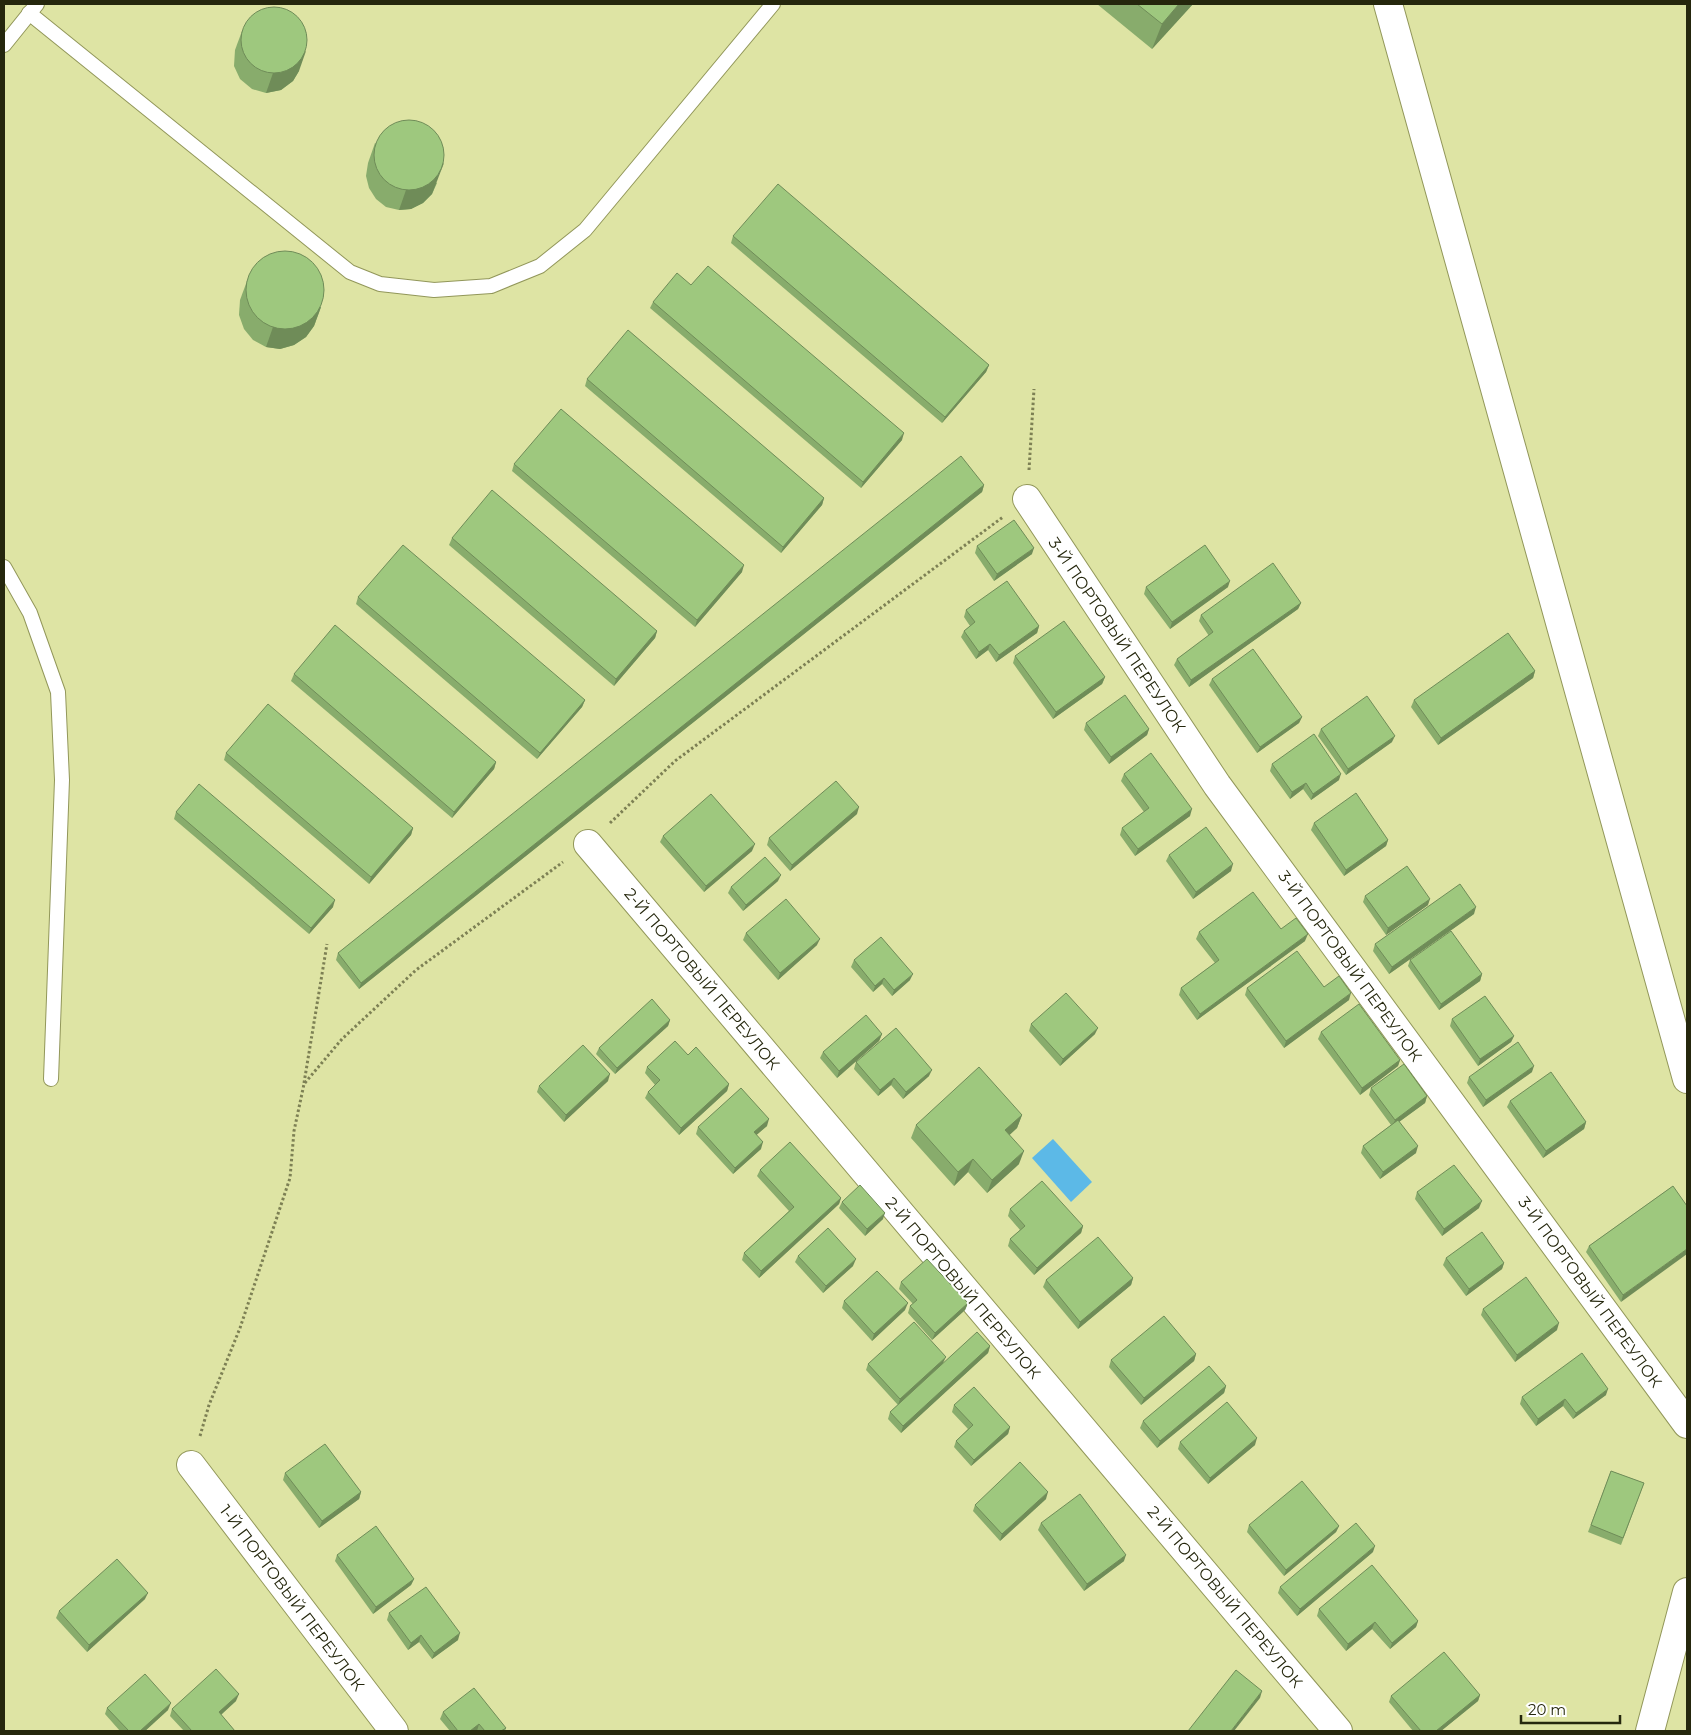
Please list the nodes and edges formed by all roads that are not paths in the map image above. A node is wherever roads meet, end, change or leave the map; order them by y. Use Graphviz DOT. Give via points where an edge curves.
graph roads {
  1 [pos="773,4"];
  2 [pos="1388,4"];
  3 [pos="33,8"];
  4 [pos="4,45"];
  5 [pos="1027,499"];
  6 [pos="4,567"];
  7 [pos="588,844"];
  8 [pos="51,1079"];
  9 [pos="1687,1079"];
  10 [pos="1687,1424"];
  11 [pos="191,1465"];
  12 [pos="1687,1592"];
  13 [pos="394,1731"];
  14 [pos="1338,1731"];
  15 [pos="1650,1731"];
  1 -- 3 [label="lane" via="585,230 540,266 491,286 434,290 380,284 350,272"];
  2 -- 9 [label="street"];
  3 -- 4 [label="lane"];
  5 -- 10 [label="street, 3-Й ПОРТОВЫЙ ПЕРЕУЛОК" via="1217,785"];
  6 -- 8 [label="lane" via="30,613 58,692 62,780"];
  7 -- 14 [label="street, 2-Й ПОРТОВЫЙ ПЕРЕУЛОК"];
  11 -- 13 [label="street, 1-Й ПОРТОВЫЙ ПЕРЕУЛОК"];
  12 -- 15 [label="street"];
}
